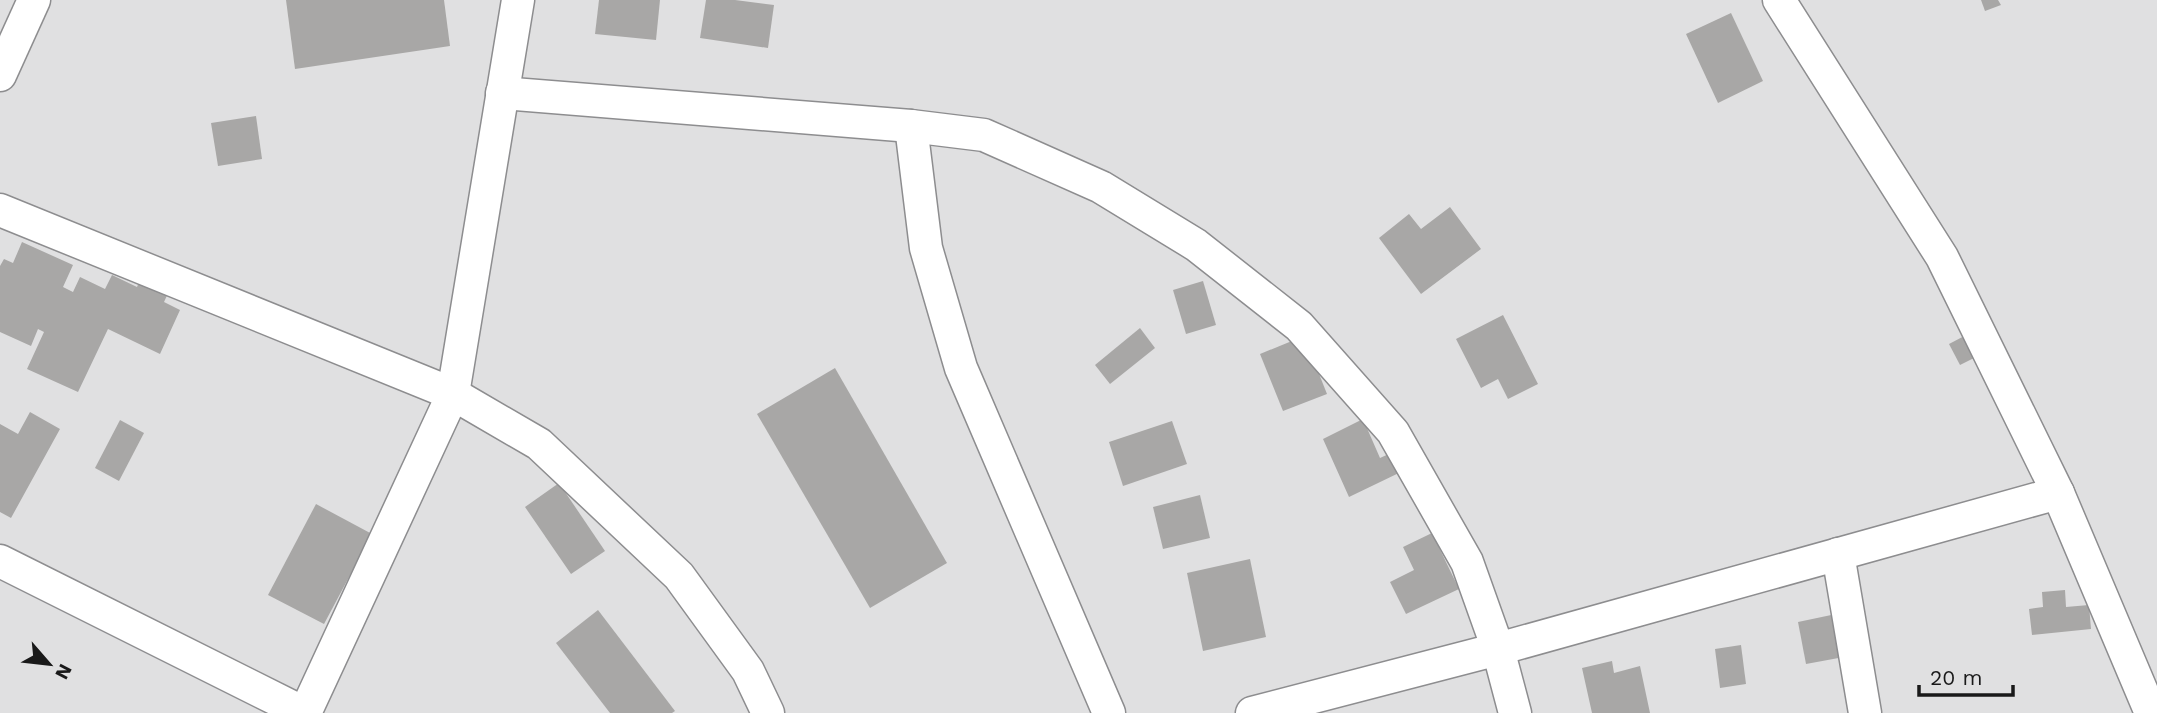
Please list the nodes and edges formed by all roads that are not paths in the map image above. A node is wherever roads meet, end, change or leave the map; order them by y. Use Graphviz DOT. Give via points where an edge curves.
graph roads {
  1 [pos="34,0"];
  2 [pos="518,0"];
  3 [pos="1779,0"];
  4 [pos="0,75"];
  5 [pos="502,93"];
  6 [pos="911,126"];
  7 [pos="0,210"];
  8 [pos="453,394"];
  9 [pos="2058,493"];
  10 [pos="1838,554"];
  11 [pos="0,561"];
  12 [pos="1498,649"];
  13 [pos="304,713"];
  14 [pos="768,713"];
  15 [pos="1109,713"];
  16 [pos="1252,713"];
  17 [pos="1515,713"];
  18 [pos="1865,713"];
  19 [pos="2151,713"];
  1 -- 4 [label="street"];
  2 -- 5 [label="street"];
  3 -- 9 [label="street" via="1942,257"];
  5 -- 6 [label="street"];
  5 -- 8 [label="street"];
  6 -- 12 [label="street" via="984,135 1101,187 1196,245 1299,326 1394,432 1467,562"];
  6 -- 15 [label="street" via="926,248 961,368"];
  7 -- 8 [label="street"];
  8 -- 13 [label="street"];
  8 -- 14 [label="street" via="539,444 679,576 748,671"];
  9 -- 10 [label="street"];
  9 -- 19 [label="street"];
  10 -- 12 [label="street"];
  10 -- 18 [label="street"];
  11 -- 13 [label="street"];
  12 -- 16 [label="street"];
  12 -- 17 [label="street"];
}
